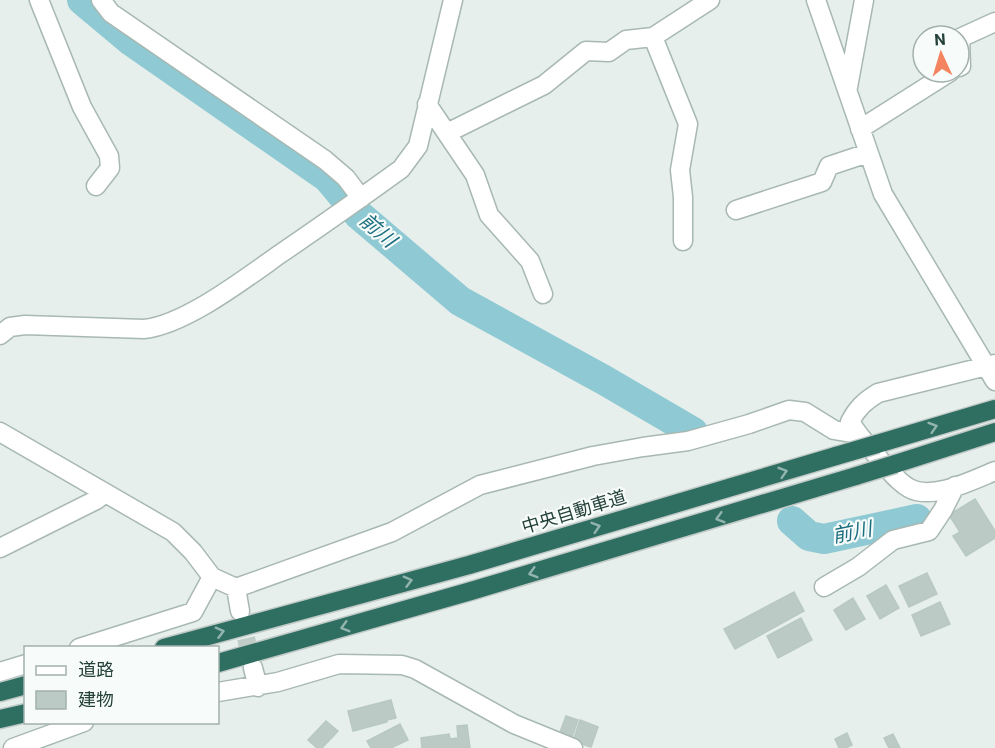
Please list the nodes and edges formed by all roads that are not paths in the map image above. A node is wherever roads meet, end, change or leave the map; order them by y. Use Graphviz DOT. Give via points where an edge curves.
graph roads {
  1 [pos="39,0"];
  2 [pos="101,0"];
  3 [pos="453,0"];
  4 [pos="710,0"];
  5 [pos="816,0"];
  6 [pos="864,0"];
  7 [pos="995,22"];
  8 [pos="971,33"];
  9 [pos="653,37"];
  10 [pos="931,84"];
  11 [pos="848,88"];
  12 [pos="427,104"];
  13 [pos="860,129"];
  14 [pos="447,133"];
  15 [pos="868,153"];
  16 [pos="96,186"];
  17 [pos="361,198"];
  18 [pos="736,210"];
  19 [pos="683,241"];
  20 [pos="543,294"];
  21 [pos="0,335"];
  22 [pos="992,370"];
  23 [pos="995,409"];
  24 [pos="0,432"];
  25 [pos="995,432"];
  26 [pos="857,434"];
  27 [pos="995,471"];
  28 [pos="955,486"];
  29 [pos="104,494"];
  30 [pos="0,548"];
  31 [pos="212,577"];
  32 [pos="824,587"];
  33 [pos="236,588"];
  34 [pos="240,611"];
  35 [pos="85,646"];
  36 [pos="171,646"];
  37 [pos="219,663"];
  38 [pos="24,665"];
  39 [pos="253,668"];
  40 [pos="0,672"];
  41 [pos="24,686"];
  42 [pos="258,687"];
  43 [pos="0,692"];
  44 [pos="219,692"];
  45 [pos="24,713"];
  46 [pos="0,719"];
  47 [pos="81,724"];
  48 [pos="13,748"];
  49 [pos="573,748"];
  1 -- 16 [label="street" via="82,107 110,156 110,168"];
  2 -- 17 [label="street" via="111,13 325,160"];
  3 -- 12 [label="street"];
  4 -- 9 [label="street"];
  5 -- 11 [label="street"];
  6 -- 11 [label="street"];
  7 -- 8 [label="street"];
  9 -- 14 [label="street" via="626,40 609,52 586,51 544,85"];
  9 -- 19 [label="street" via="688,124 680,170"];
  10 -- 13 [label="street"];
  11 -- 13 [label="street"];
  12 -- 14 [label="street"];
  12 -- 17 [label="street" via="418,146 401,169"];
  13 -- 15 [label="street"];
  14 -- 20 [label="street" via="475,175 489,215 530,261"];
  15 -- 18 [label="street" via="829,166 822,182"];
  15 -- 22 [label="street" via="883,194"];
  17 -- 21 [label="street" via="229,290 155,328 25,325 10,327"];
  22 -- 26 [label="street" via="878,393 855,412 850,422"];
  36 -- 23 [label="highway, 中央自動車道, one-way, bridge" via="470,565"];
  24 -- 29 [label="street"];
  25 -- 37 [label="highway, one-way, bridge" via="505,581"];
  26 -- 28 [label="street" via="910,489 932,492"];
  26 -- 33 [label="street" via="834,430 805,412 789,410 688,441 593,456 480,485 392,532"];
  27 -- 28 [label="street"];
  28 -- 32 [label="street" via="929,531 893,540"];
  29 -- 30 [label="street"];
  29 -- 31 [label="street" via="173,532"];
  31 -- 33 [label="street"];
  31 -- 35 [label="street" via="193,612"];
  33 -- 34 [label="street"];
  38 -- 40 [label="street"];
  39 -- 42 [label="street"];
  41 -- 43 [label="highway"];
  42 -- 44 [label="street"];
  42 -- 49 [label="street" via="339,664 402,665 514,724"];
  45 -- 46 [label="highway"];
  47 -- 48 [label="street"];
}
